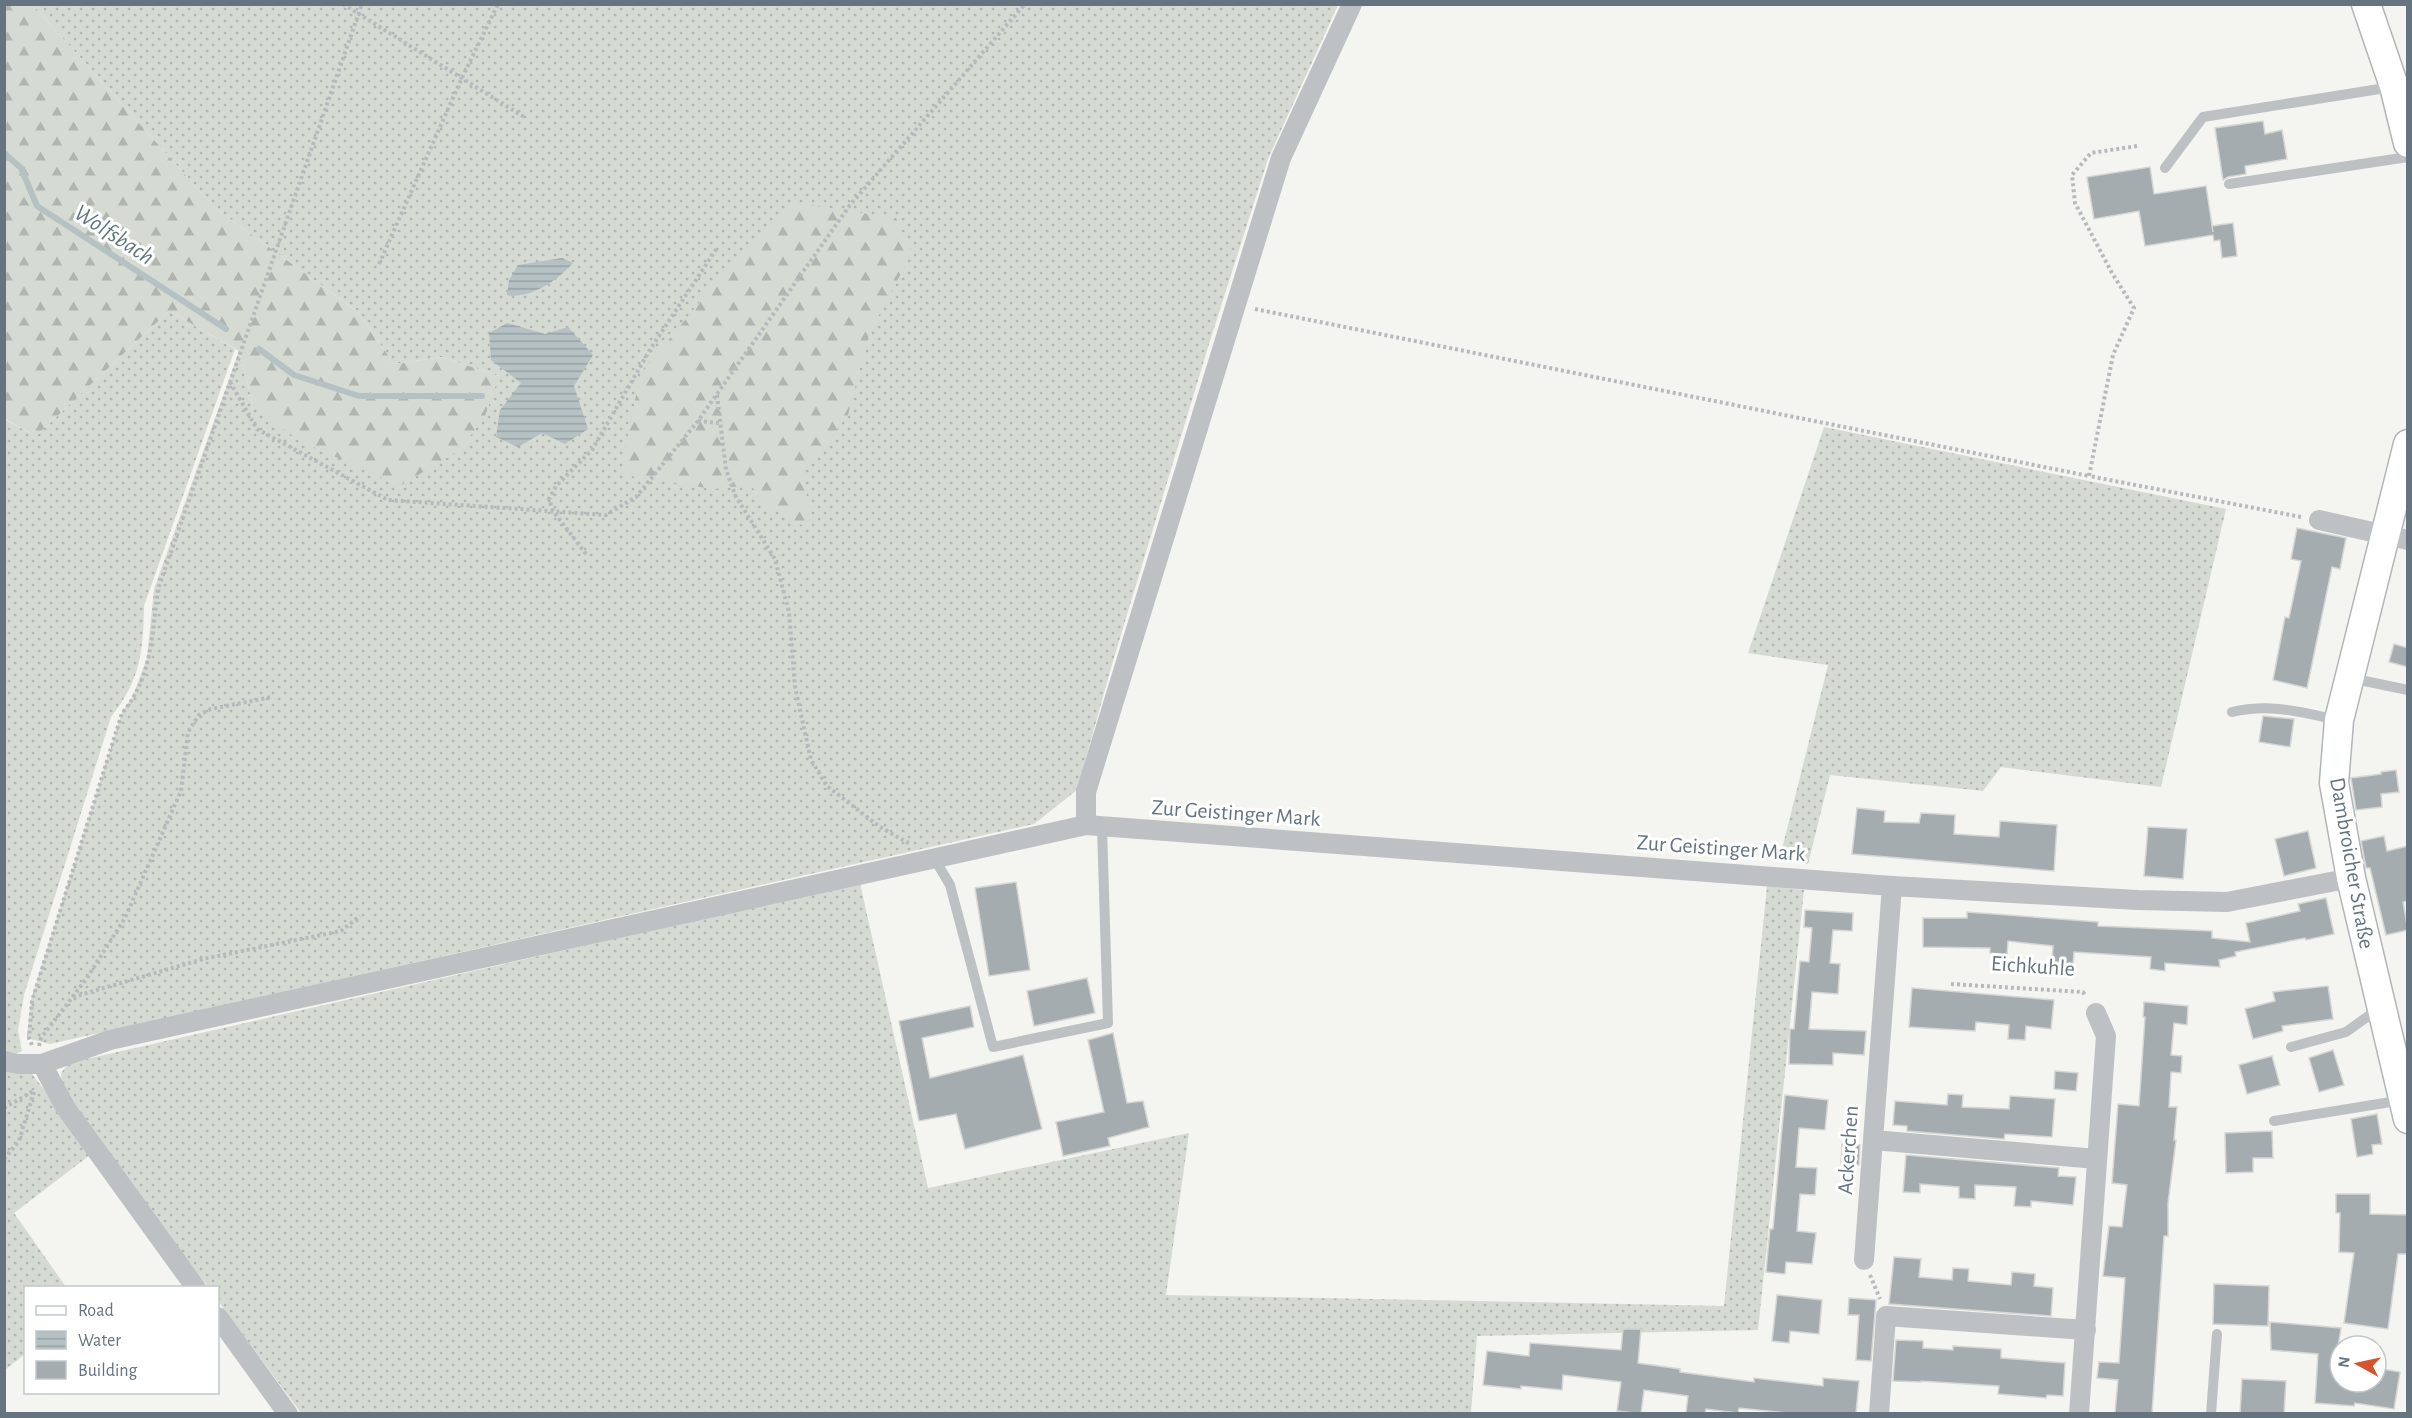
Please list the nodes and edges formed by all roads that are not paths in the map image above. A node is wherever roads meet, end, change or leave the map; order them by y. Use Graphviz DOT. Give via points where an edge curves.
graph roads {
  1 [pos="1352,4"];
  2 [pos="2366,4"];
  3 [pos="2394,86"];
  4 [pos="2408,143"];
  5 [pos="2408,157"];
  6 [pos="2165,168"];
  7 [pos="2229,184"];
  8 [pos="2408,444"];
  9 [pos="2319,520"];
  10 [pos="2397,538"];
  11 [pos="2350,678"];
  12 [pos="2408,690"];
  13 [pos="2232,712"];
  14 [pos="2339,720"];
  15 [pos="1094,826"];
  16 [pos="934,858"];
  17 [pos="2350,878"];
  18 [pos="1892,886"];
  19 [pos="2381,1007"];
  20 [pos="2096,1013"];
  21 [pos="2290,1047"];
  22 [pos="39,1059"];
  23 [pos="4,1061"];
  24 [pos="2406,1109"];
  25 [pos="2274,1121"];
  26 [pos="1873,1140"];
  27 [pos="2097,1159"];
  28 [pos="1864,1260"];
  29 [pos="195,1286"];
  30 [pos="219,1318"];
  31 [pos="2086,1330"];
  32 [pos="2217,1334"];
  33 [pos="288,1413"];
  34 [pos="1879,1413"];
  35 [pos="2079,1413"];
  36 [pos="2211,1413"];
  1 -- 15 [label="street" via="1281,158 1086,792"];
  2 -- 3 [label="street"];
  3 -- 4 [label="street"];
  3 -- 6 [label="lane" via="2203,117"];
  5 -- 7 [label="lane"];
  8 -- 10 [label="street, Dambroicher Straße"];
  9 -- 10 [label="street"];
  10 -- 11 [label="street, Dambroicher Straße"];
  11 -- 12 [label="lane"];
  11 -- 14 [label="street, Dambroicher Straße"];
  13 -- 14 [label="lane" via="2275,707"];
  14 -- 17 [label="street, Dambroicher Straße" via="2334,783"];
  15 -- 16 [label="street, Zur Geistinger Mark"];
  15 -- 16 [label="lane" via="1108,1023 993,1047 950,885"];
  15 -- 18 [label="street, Zur Geistinger Mark"];
  16 -- 22 [label="street, Zur Geistinger Mark"];
  17 -- 18 [label="street, Zur Geistinger Mark" via="2227,902"];
  17 -- 19 [label="street, Dambroicher Straße"];
  18 -- 26 [label="street, Ackerchen"];
  19 -- 21 [label="lane" via="2346,1032"];
  19 -- 24 [label="street, Dambroicher Straße"];
  20 -- 27 [label="street" via="2106,1036"];
  22 -- 23 [label="street" via="18,1064"];
  22 -- 29 [label="street" via="65,1107"];
  24 -- 25 [label="lane"];
  26 -- 27 [label="street"];
  26 -- 28 [label="street, Ackerchen"];
  27 -- 31 [label="street"];
  30 -- 33 [label="street"];
  31 -- 34 [label="street" via="1886,1316"];
  31 -- 35 [label="street"];
  32 -- 36 [label="lane"];
}
